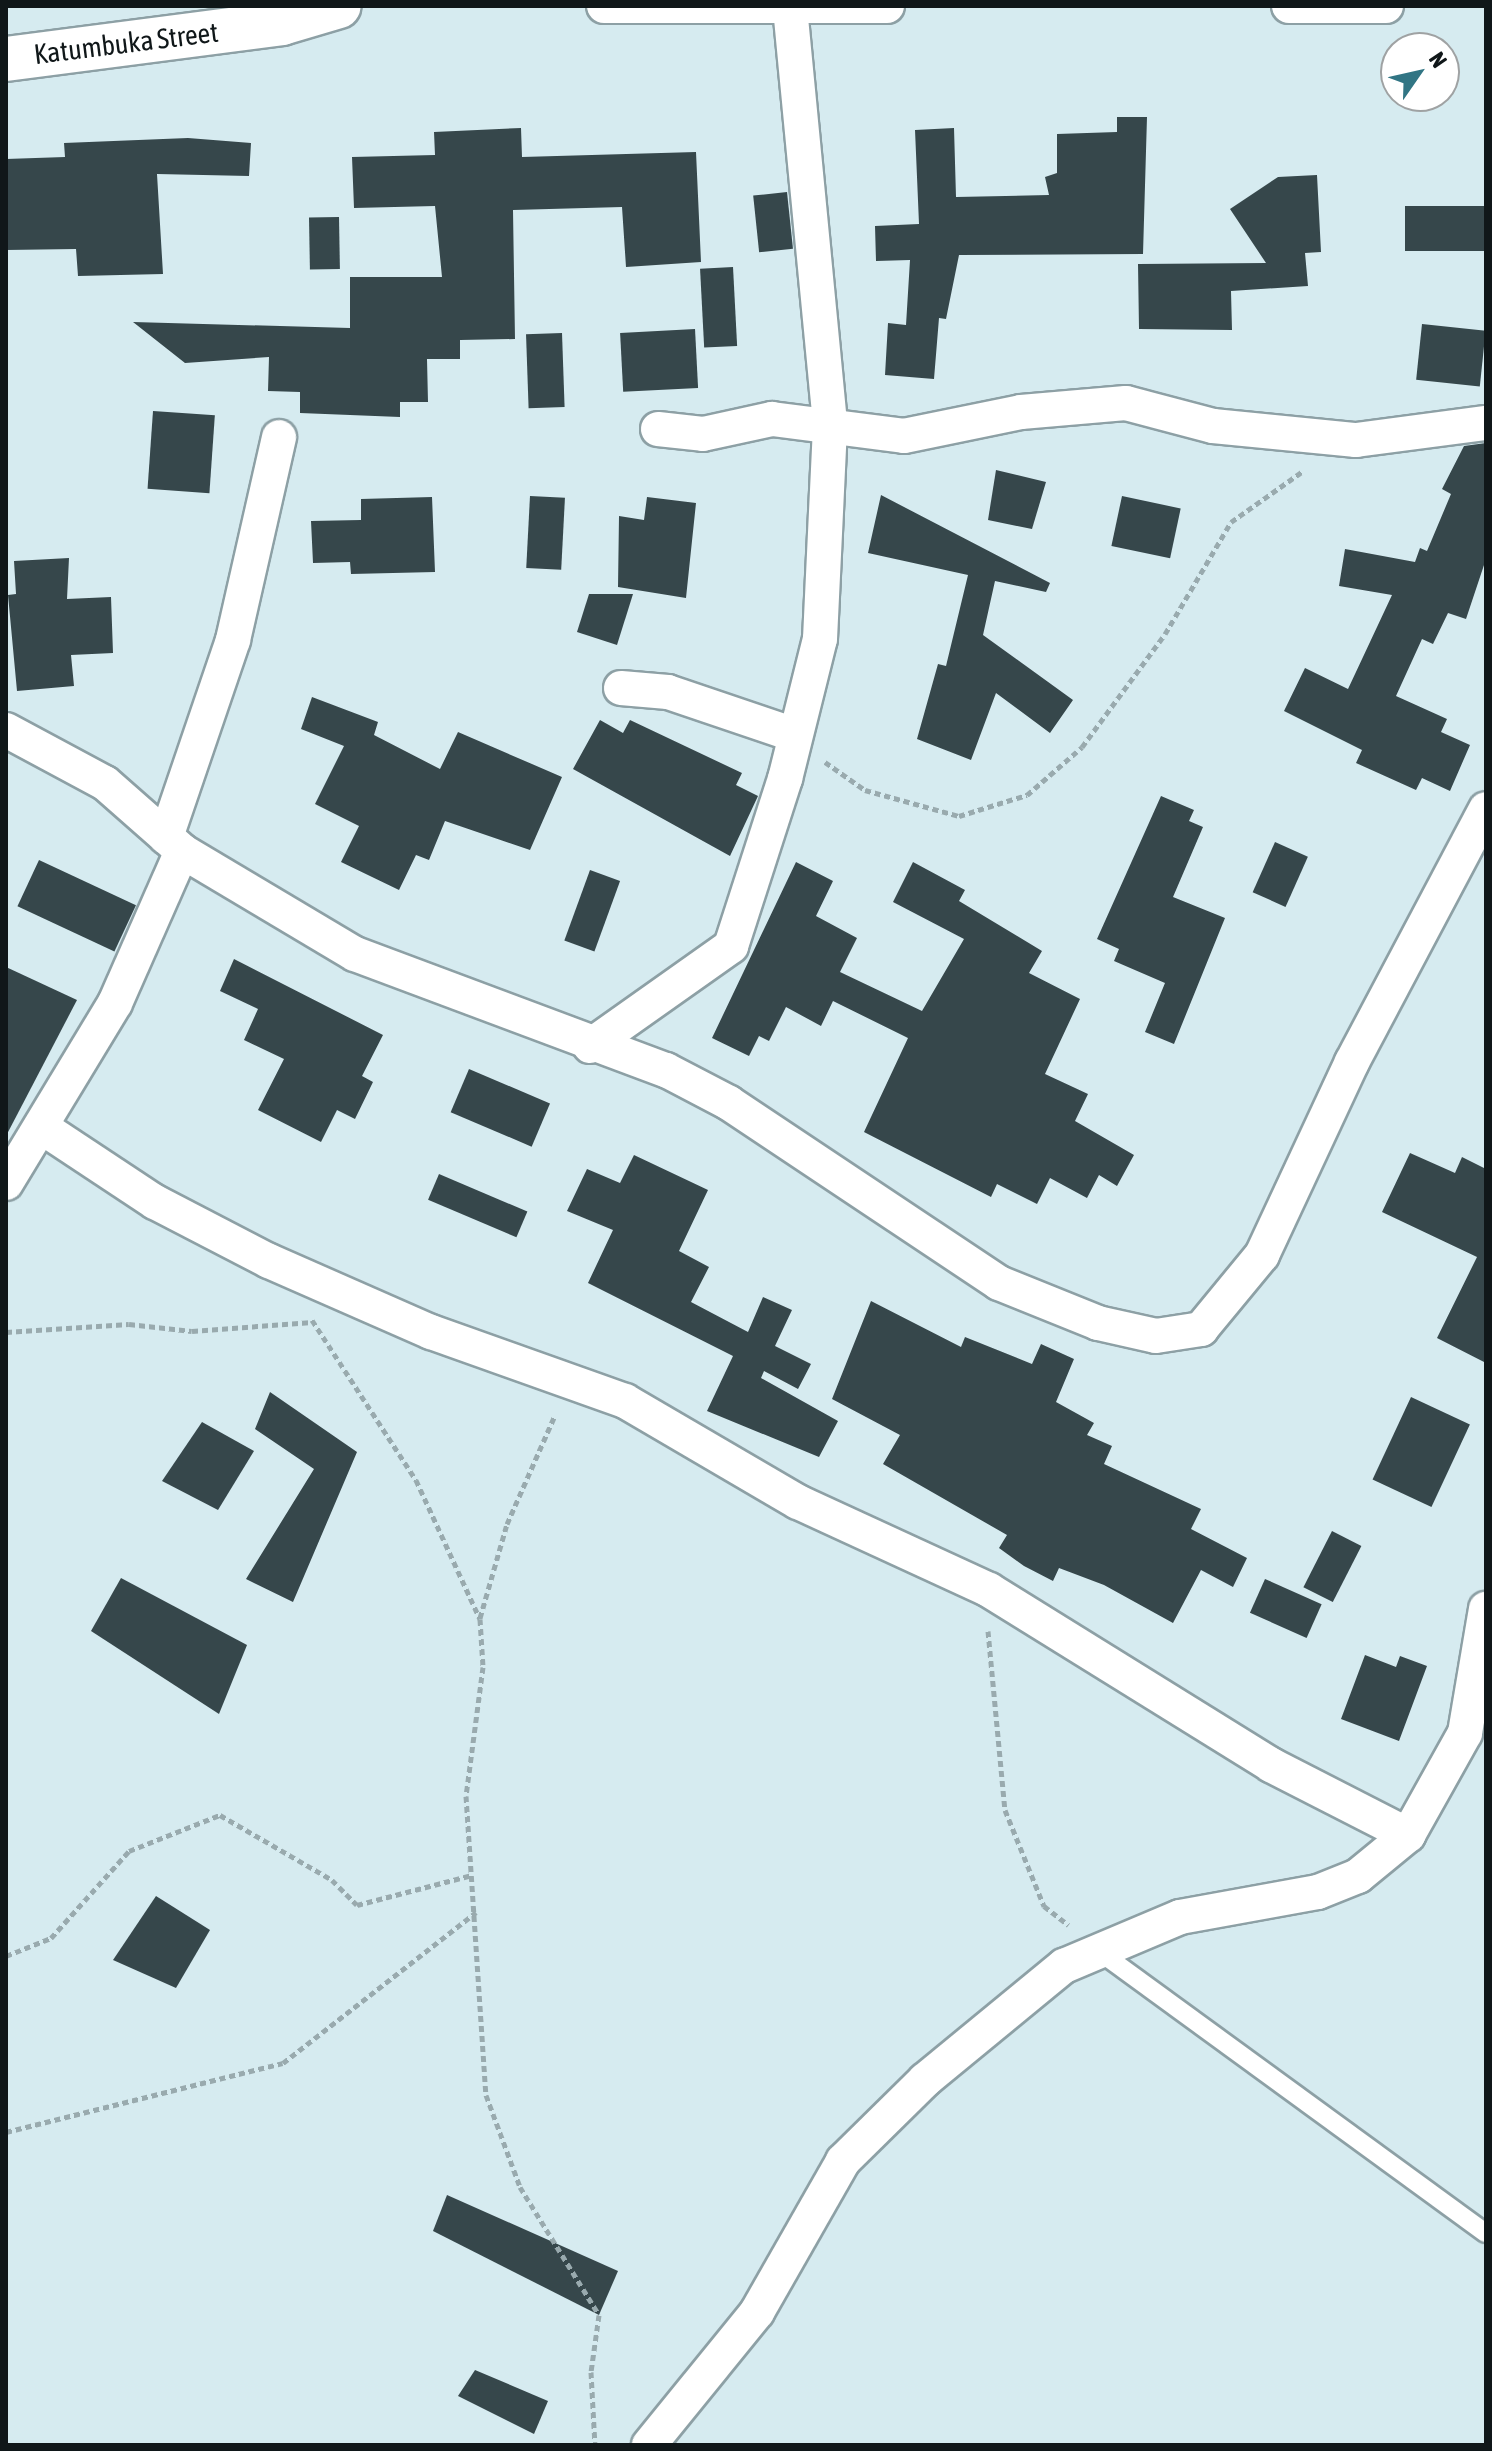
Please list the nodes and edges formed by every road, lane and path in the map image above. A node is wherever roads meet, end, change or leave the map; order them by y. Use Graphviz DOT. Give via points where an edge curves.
graph roads {
  1 [pos="339,6"];
  2 [pos="604,6"];
  3 [pos="887,6"];
  4 [pos="1289,6"];
  5 [pos="1386,6"];
  6 [pos="790,9"];
  7 [pos="6,59"];
  8 [pos="830,423"];
  9 [pos="1486,423"];
  10 [pos="658,429"];
  11 [pos="279,437"];
  12 [pos="1356,440"];
  13 [pos="621,688"];
  14 [pos="6,730"];
  15 [pos="792,734"];
  16 [pos="1486,809"];
  17 [pos="174,844"];
  18 [pos="590,1046"];
  19 [pos="43,1128"];
  20 [pos="6,1183"];
  21 [pos="269,1261"];
  22 [pos="313,1322"];
  23 [pos="6,1332"];
  24 [pos="576,1381"];
  25 [pos="989,1590"];
  26 [pos="1486,1609"];
  27 [pos="480,1619"];
  28 [pos="1408,1835"];
  29 [pos="472,1875"];
  30 [pos="476,1912"];
  31 [pos="1096,1949"];
  32 [pos="6,1956"];
  33 [pos="6,2132"];
  34 [pos="1484,2229"];
  35 [pos="595,2445"];
  36 [pos="649,2445"];
  1 -- 7 [label="main road, Katumbuka Street" via="282,23"];
  2 -- 6 [label="street"];
  3 -- 6 [label="street"];
  4 -- 5 [label="street"];
  6 -- 8 [label="street"];
  8 -- 10 [label="street" via="772,419 703,434"];
  8 -- 12 [label="street" via="915,435 1021,412 1126,403 1213,426"];
  8 -- 15 [label="street" via="820,639"];
  9 -- 12 [label="street"];
  11 -- 17 [label="street" via="233,640"];
  12 -- 15 [label="path" via="1231,522 1165,634 1082,747 1027,795 959,816 865,790"];
  13 -- 15 [label="street" via="668,692"];
  14 -- 17 [label="street" via="105,783"];
  15 -- 18 [label="street" via="785,779 731,946"];
  16 -- 18 [label="street" via="1352,1062 1262,1255 1201,1329 1156,1336 1098,1323 999,1283 729,1103 666,1070"];
  17 -- 18 [label="street" via="355,954"];
  17 -- 19 [label="street" via="115,1003"];
  19 -- 20 [label="street"];
  19 -- 21 [label="street" via="155,1202"];
  21 -- 22 [label="path"];
  21 -- 24 [label="street" via="445,1337"];
  22 -- 23 [label="path" via="192,1331 129,1324"];
  22 -- 27 [label="path" via="416,1480"];
  24 -- 25 [label="street" via="625,1401 813,1509"];
  24 -- 27 [label="path" via="545,1431 507,1524"];
  25 -- 28 [label="street" via="1271,1765"];
  25 -- 31 [label="path" via="990,1703 1005,1810 1044,1906"];
  26 -- 28 [label="street" via="1465,1733"];
  27 -- 29 [label="path" via="483,1667 466,1796"];
  28 -- 31 [label="street" via="1358,1876 1318,1892 1180,1917"];
  29 -- 30 [label="path"];
  29 -- 32 [label="path" via="357,1905 332,1880 220,1815 129,1851 51,1938"];
  30 -- 33 [label="path" via="283,2063"];
  30 -- 35 [label="path" via="494,2131 545,2233 599,2315 591,2372"];
  31 -- 34 [label="lane"];
  31 -- 36 [label="street" via="1064,1966 925,2080 843,2161 757,2312"];
}
